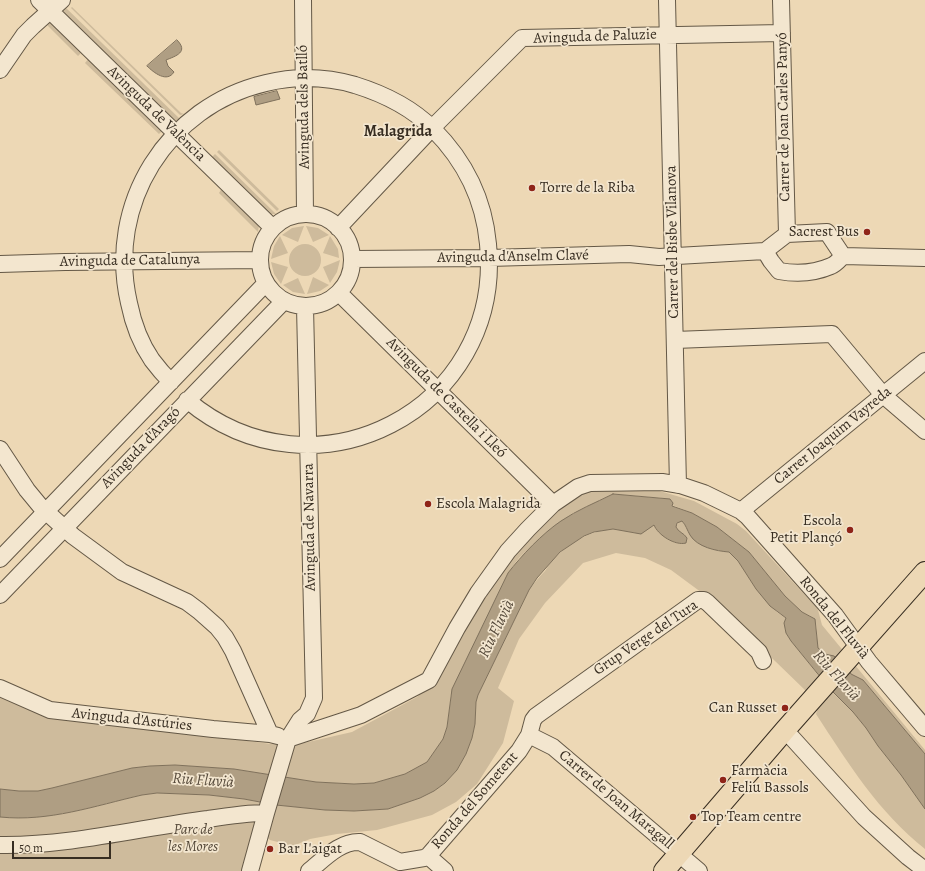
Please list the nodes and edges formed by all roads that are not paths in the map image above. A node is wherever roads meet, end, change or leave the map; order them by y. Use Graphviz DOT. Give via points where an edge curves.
graph roads {
  1 [pos="302,0"];
  2 [pos="668,0"];
  3 [pos="781,0"];
  4 [pos="50,4"];
  5 [pos="782,33"];
  6 [pos="668,35"];
  7 [pos="0,70"];
  8 [pos="303,78"];
  9 [pos="432,128"];
  10 [pos="176,133"];
  11 [pos="305,214"];
  12 [pos="273,228"];
  13 [pos="338,228"];
  14 [pos="787,234"];
  15 [pos="765,251"];
  16 [pos="673,256"];
  17 [pos="843,256"];
  18 [pos="489,258"];
  19 [pos="925,258"];
  20 [pos="352,259"];
  21 [pos="260,260"];
  22 [pos="123,262"];
  23 [pos="0,264"];
  24 [pos="266,283"];
  25 [pos="339,293"];
  26 [pos="283,302"];
  27 [pos="305,307"];
  28 [pos="674,340"];
  29 [pos="925,361"];
  30 [pos="171,382"];
  31 [pos="438,390"];
  32 [pos="883,395"];
  33 [pos="187,400"];
  34 [pos="925,431"];
  35 [pos="308,445"];
  36 [pos="0,449"];
  37 [pos="678,485"];
  38 [pos="554,504"];
  39 [pos="46,512"];
  40 [pos="740,512"];
  41 [pos="64,529"];
  42 [pos="0,559"];
  43 [pos="925,572"];
  44 [pos="0,594"];
  45 [pos="854,653"];
  46 [pos="763,661"];
  47 [pos="0,688"];
  48 [pos="923,723"];
  49 [pos="785,730"];
  50 [pos="270,734"];
  51 [pos="529,735"];
  52 [pos="288,739"];
  53 [pos="262,811"];
  54 [pos="0,845"];
  55 [pos="679,854"];
  56 [pos="428,856"];
  57 [pos="400,866"];
  58 [pos="925,870"];
  59 [pos="250,871"];
  60 [pos="309,871"];
  61 [pos="445,871"];
  62 [pos="664,871"];
  63 [pos="698,871"];
  1 -- 8 [label="street, Avinguda dels Batlló"];
  2 -- 6 [label="street, Carrer del Bisbe Vilanova"];
  3 -- 5 [label="street, Carrer de Joan Carles Panyó"];
  4 -- 7 [label="street" via="24,35"];
  4 -- 10 [label="street, Avinguda de València"];
  5 -- 6 [label="street, Avinguda de Paluzie"];
  5 -- 14 [label="street, Carrer de Joan Carles Panyó"];
  6 -- 9 [label="street, Avinguda de Paluzie" via="522,38"];
  6 -- 16 [label="street, Carrer del Bisbe Vilanova"];
  8 -- 9 [label="street" via="346,82 370,90 393,100"];
  8 -- 10 [label="street" via="277,80 228,95 208,107"];
  8 -- 11 [label="street, Avinguda dels Batlló"];
  9 -- 13 [label="street, Avinguda de Paluzie"];
  9 -- 18 [label="street" via="453,152 477,196 486,224"];
  10 -- 12 [label="street, Avinguda de València"];
  10 -- 22 [label="street" via="147,171 133,203 125,236"];
  11 -- 12 [label="street" via="283,220"];
  11 -- 13 [label="street" via="328,220"];
  12 -- 21 [label="street" via="264,242"];
  13 -- 20 [label="street" via="349,244"];
  14 -- 15 [label="street"];
  14 -- 17 [label="street" via="827,232"];
  15 -- 16 [label="street, Avinguda d'Anselm Clavé"];
  15 -- 17 [label="street" via="779,271 792,273 813,271 833,265"];
  16 -- 18 [label="street, Avinguda d'Anselm Clavé" via="629,254"];
  16 -- 28 [label="street, Carrer del Bisbe Vilanova"];
  17 -- 19 [label="street"];
  18 -- 20 [label="street, Avinguda d'Anselm Clavé"];
  18 -- 31 [label="street" via="489,282 479,325 456,369"];
  20 -- 25 [label="street" via="348,278"];
  21 -- 22 [label="street, Avinguda de Catalunya"];
  21 -- 24 [label="street"];
  22 -- 23 [label="street, Avinguda de Catalunya"];
  22 -- 30 [label="street" via="125,289 139,336 152,360"];
  24 -- 26 [label="street"];
  24 -- 30 [label="street, Avinguda d'Aragó"];
  25 -- 27 [label="street" via="328,301"];
  25 -- 31 [label="street, Avinguda de Castella i Lleó"];
  26 -- 27 [label="street"];
  26 -- 33 [label="street, Avinguda d'Aragó"];
  27 -- 35 [label="street, Avinguda de Navarra"];
  28 -- 32 [label="street" via="832,334"];
  28 -- 37 [label="street, Carrer del Bisbe Vilanova"];
  29 -- 32 [label="street, Carrer Joaquim Vayreda"];
  30 -- 39 [label="street, Avinguda d'Aragó"];
  31 -- 35 [label="street" via="416,409 383,429 341,442"];
  31 -- 38 [label="street, Avinguda de Castella i Lleó"];
  32 -- 34 [label="street"];
  32 -- 40 [label="street, Carrer Joaquim Vayreda"];
  33 -- 35 [label="street" via="206,415 254,438 277,443"];
  33 -- 41 [label="street, Avinguda d'Aragó"];
  35 -- 52 [label="street, Avinguda de Navarra" via="314,698 307,714"];
  36 -- 39 [label="street" via="27,490"];
  37 -- 38 [label="street" via="662,482 590,483 578,487"];
  37 -- 40 [label="street, Ronda del Fluvià" via="704,493"];
  38 -- 52 [label="street" via="528,529 497,566 457,628 428,680 361,715"];
  39 -- 41 [label="street"];
  39 -- 42 [label="street, Avinguda d'Aragó"];
  40 -- 45 [label="street, Ronda del Fluvià" via="758,527 835,615"];
  41 -- 44 [label="street, Avinguda d'Aragó"];
  41 -- 50 [label="street" via="122,572 187,602 217,627 233,651"];
  43 -- 45 [label="main road"];
  45 -- 48 [label="street, Ronda del Fluvià"];
  45 -- 49 [label="main road"];
  46 -- 51 [label="street, Grup Verge del Tura" via="759,652 708,603 698,600 536,716"];
  47 -- 50 [label="street, Avinguda d'Astúries" via="50,710 213,730"];
  49 -- 55 [label="main road"];
  49 -- 58 [label="street" via="864,817"];
  50 -- 52 [label="street, Avinguda d'Astúries"];
  51 -- 55 [label="street, Carrer de Joan Maragall" via="553,747"];
  51 -- 56 [label="street, Ronda del Sometent" via="515,756"];
  52 -- 53 [label="street, Avinguda de Navarra"];
  53 -- 54 [label="street" via="60,842 26,846"];
  53 -- 59 [label="street"];
  55 -- 62 [label="main road"];
  55 -- 63 [label="street, Carrer de Joan Maragall"];
  56 -- 57 [label="street, Ronda del Sometent"];
  56 -- 61 [label="street"];
  57 -- 60 [label="street, Ronda del Sometent" via="358,842 345,844"];
}
